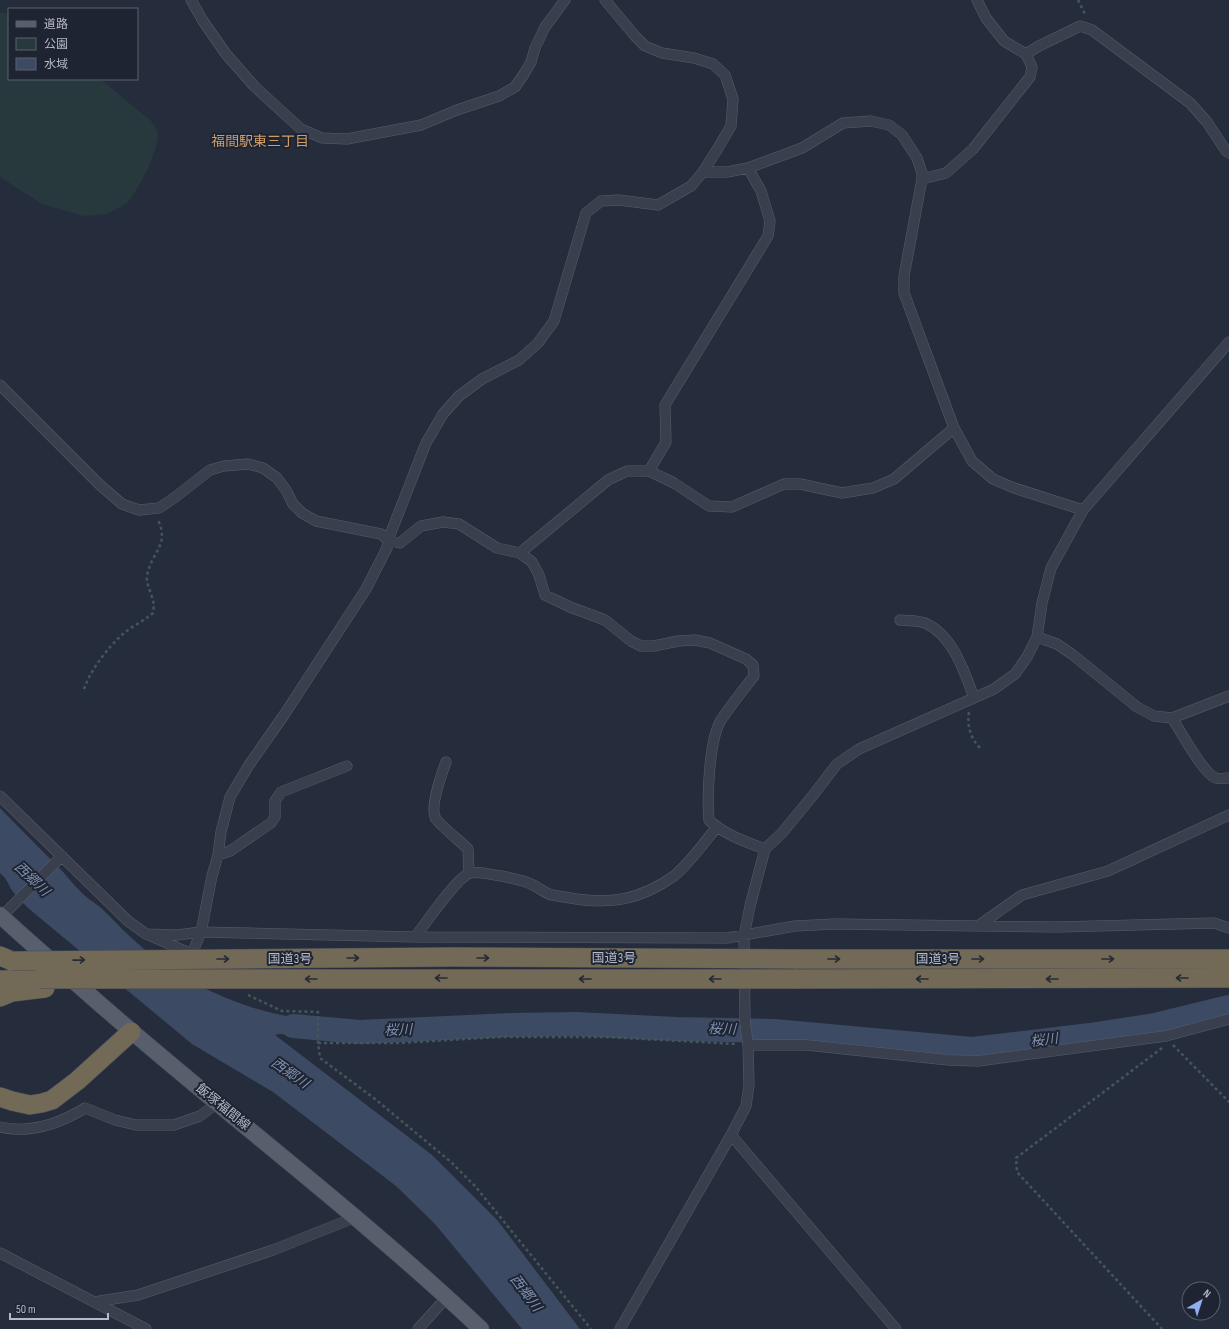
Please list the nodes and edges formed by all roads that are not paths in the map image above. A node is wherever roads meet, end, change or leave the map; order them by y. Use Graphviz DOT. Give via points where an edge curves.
graph roads {
  1 [pos="191,0"];
  2 [pos="565,0"];
  3 [pos="605,0"];
  4 [pos="977,0"];
  5 [pos="1026,54"];
  6 [pos="1229,153"];
  7 [pos="748,168"];
  8 [pos="703,172"];
  9 [pos="922,179"];
  10 [pos="1229,342"];
  11 [pos="0,385"];
  12 [pos="954,428"];
  13 [pos="649,471"];
  14 [pos="1083,510"];
  15 [pos="388,540"];
  16 [pos="520,553"];
  17 [pos="900,620"];
  18 [pos="1038,637"];
  19 [pos="1229,696"];
  20 [pos="973,699"];
  21 [pos="1172,718"];
  22 [pos="446,762"];
  23 [pos="347,766"];
  24 [pos="1229,778"];
  25 [pos="0,796"];
  26 [pos="1229,815"];
  27 [pos="716,828"];
  28 [pos="765,849"];
  29 [pos="218,855"];
  30 [pos="62,856"];
  31 [pos="469,873"];
  32 [pos="1,916"];
  33 [pos="978,926"];
  34 [pos="1229,928"];
  35 [pos="201,932"];
  36 [pos="146,934"];
  37 [pos="744,936"];
  38 [pos="415,937"];
  39 [pos="192,954"];
  40 [pos="4,959"];
  41 [pos="1228,959"];
  42 [pos="1225,978"];
  43 [pos="0,980"];
  44 [pos="42,984"];
  45 [pos="230,986"];
  46 [pos="0,997"];
  47 [pos="1229,1019"];
  48 [pos="131,1032"];
  49 [pos="747,1041"];
  50 [pos="0,1097"];
  51 [pos="217,1103"];
  52 [pos="0,1127"];
  53 [pos="731,1135"];
  54 [pos="356,1217"];
  55 [pos="0,1253"];
  56 [pos="447,1297"];
  57 [pos="94,1302"];
  58 [pos="146,1329"];
  59 [pos="418,1329"];
  60 [pos="481,1329"];
  61 [pos="620,1329"];
  62 [pos="896,1329"];
  1 -- 2 [label="street" via="226,54 255,87 301,129 322,138 347,138 421,125 515,87 531,62 545,27"];
  3 -- 8 [label="street" via="645,46 662,53 713,64 725,75 733,99 731,126"];
  4 -- 5 [label="street" via="986,18 1004,41"];
  5 -- 6 [label="street" via="1080,26 1092,30 1190,103 1208,122"];
  5 -- 9 [label="street" via="1032,67 1030,77 973,149 946,173"];
  7 -- 8 [label="street" via="727,172"];
  7 -- 9 [label="street" via="802,148 843,123 871,121 889,125 902,135 917,158"];
  7 -- 13 [label="street" via="761,191 770,221 768,236 665,405 666,442"];
  8 -- 15 [label="street" via="691,186 658,205 620,200 601,201 586,213 554,321 538,343 519,360 482,379 459,396 442,414 426,443"];
  9 -- 12 [label="street" via="904,276 904,293"];
  10 -- 14 [label="street"];
  11 -- 15 [label="street" via="122,504 139,510 159,508 210,470 248,464 263,468 277,478 294,504 316,521 381,534"];
  12 -- 13 [label="street" via="894,479 873,488 842,493 800,484 784,484 732,506 709,506 674,483"];
  12 -- 14 [label="street" via="972,461 993,479"];
  13 -- 16 [label="street" via="627,471 608,480"];
  14 -- 18 [label="street" via="1051,568 1042,603"];
  15 -- 16 [label="street" via="400,542 421,526 443,522 459,524 497,548"];
  15 -- 29 [label="street" via="387,548 366,589 230,797"];
  16 -- 27 [label="street" via="532,562 545,595 605,620 641,646 695,640 710,643 746,659 753,665 754,676 720,722 712,750 708,804 709,820"];
  17 -- 20 [label="street" via="927,623 944,638 964,670"];
  18 -- 20 [label="street" via="1015,674 994,689"];
  18 -- 21 [label="street" via="1057,644 1073,655 1137,707 1154,716"];
  19 -- 21 [label="street"];
  20 -- 28 [label="street" via="859,749 837,764 782,833"];
  21 -- 24 [label="street" via="1210,774 1216,778"];
  22 -- 31 [label="street" via="434,810 436,818 468,849"];
  23 -- 29 [label="street" via="282,792 275,801 275,817 271,823"];
  25 -- 30 [label="street"];
  26 -- 33 [label="street" via="1108,871 1022,895"];
  27 -- 28 [label="street"];
  27 -- 31 [label="street" via="674,875 630,898 608,902 582,900 552,894 517,879"];
  28 -- 37 [label="street"];
  29 -- 35 [label="street"];
  30 -- 32 [label="street"];
  30 -- 36 [label="street" via="128,921"];
  31 -- 38 [label="street" via="449,893"];
  32 -- 48 [label="main road, 飯塚福間線"];
  33 -- 34 [label="street" via="1214,923"];
  33 -- 37 [label="street" via="834,924 795,926"];
  35 -- 36 [label="street" via="177,935"];
  35 -- 38 [label="street"];
  35 -- 39 [label="street"];
  36 -- 39 [label="street"];
  37 -- 38 [label="street"];
  37 -- 49 [label="street"];
  39 -- 45 [label="street" via="203,969"];
  40 -- 41 [label="highway, 国道3号, one-way, bridge"];
  42 -- 44 [label="highway, 国道3号, one-way, bridge" via="275,979 189,987"];
  43 -- 44 [label="highway"];
  44 -- 46 [label="highway"];
  47 -- 49 [label="street" via="1168,1039 978,1061"];
  48 -- 50 [label="highway" via="52,1100 30,1104"];
  48 -- 51 [label="main road, 飯塚福間線"];
  49 -- 53 [label="street" via="749,1086 746,1106"];
  51 -- 52 [label="street" via="200,1116 174,1125 136,1125 85,1108 71,1117 27,1130"];
  51 -- 54 [label="main road, 飯塚福間線"];
  53 -- 61 [label="street"];
  53 -- 62 [label="street"];
  54 -- 56 [label="main road, 飯塚福間線"];
  54 -- 57 [label="street" via="273,1250 138,1294"];
  55 -- 57 [label="street"];
  56 -- 59 [label="street"];
  56 -- 60 [label="main road, 飯塚福間線"];
  57 -- 58 [label="street"];
}
